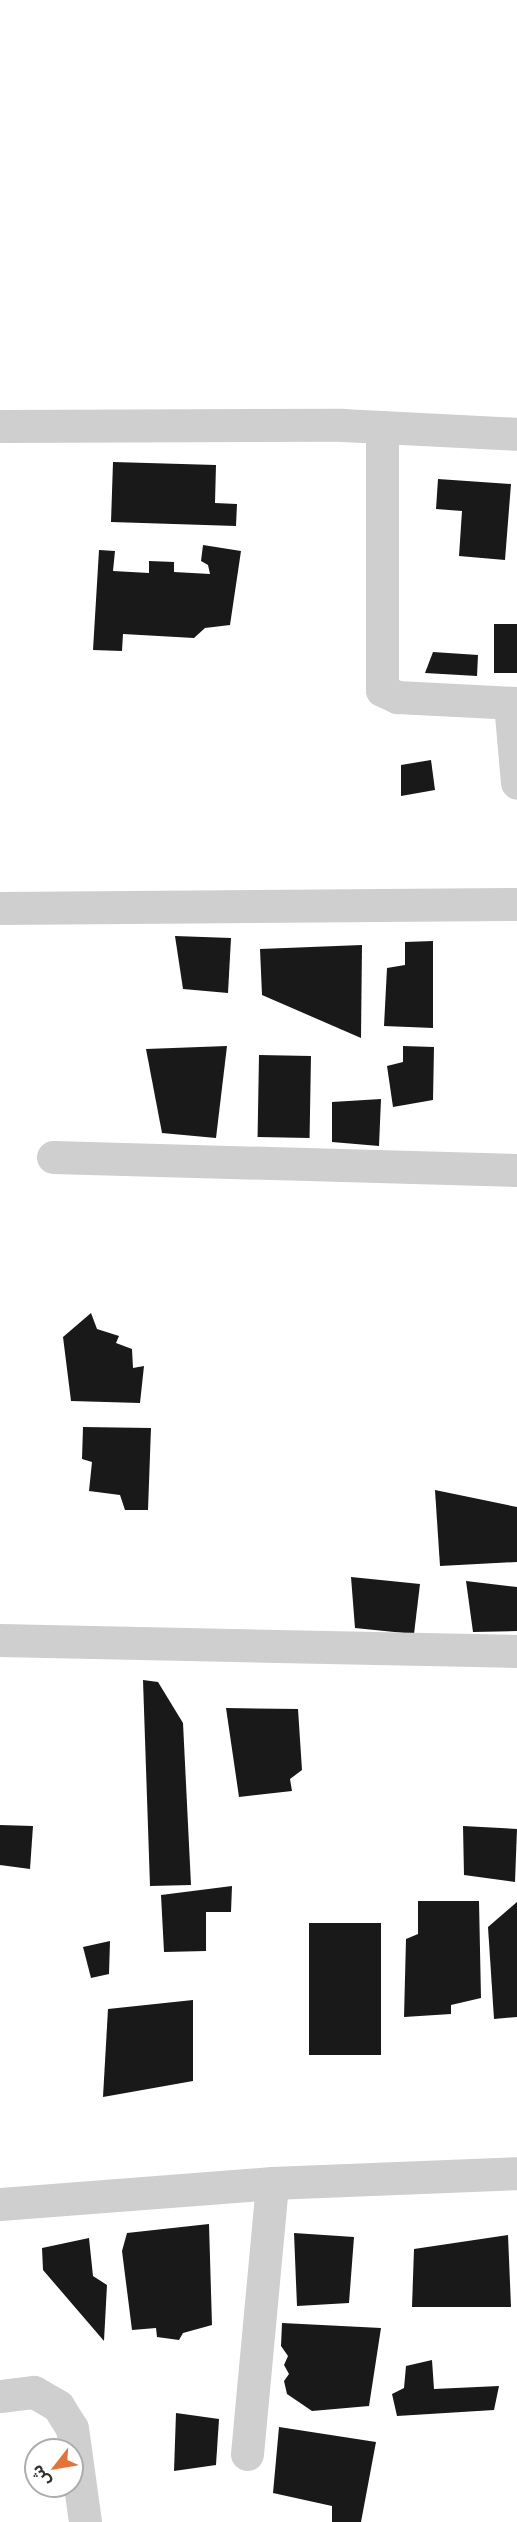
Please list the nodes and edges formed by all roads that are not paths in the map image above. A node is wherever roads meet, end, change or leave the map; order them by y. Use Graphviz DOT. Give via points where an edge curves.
graph roads {
  1 [pos="0,426"];
  2 [pos="382,427"];
  3 [pos="517,434"];
  4 [pos="513,703"];
  5 [pos="517,783"];
  6 [pos="517,904"];
  7 [pos="0,908"];
  8 [pos="53,1157"];
  9 [pos="517,1170"];
  10 [pos="0,1640"];
  11 [pos="517,1651"];
  12 [pos="517,2173"];
  13 [pos="272,2183"];
  14 [pos="0,2204"];
  15 [pos="0,2396"];
  16 [pos="248,2454"];
  17 [pos="85,2522"];
  1 -- 2 [label="street"];
  2 -- 3 [label="street"];
  2 -- 4 [label="street" via="382,690 397,697"];
  4 -- 5 [label="street"];
  6 -- 7 [label="street"];
  8 -- 9 [label="street"];
  10 -- 11 [label="street"];
  12 -- 13 [label="street"];
  13 -- 14 [label="street"];
  13 -- 16 [label="street"];
  15 -- 17 [label="street" via="34,2392 58,2406 72,2428"];
}
